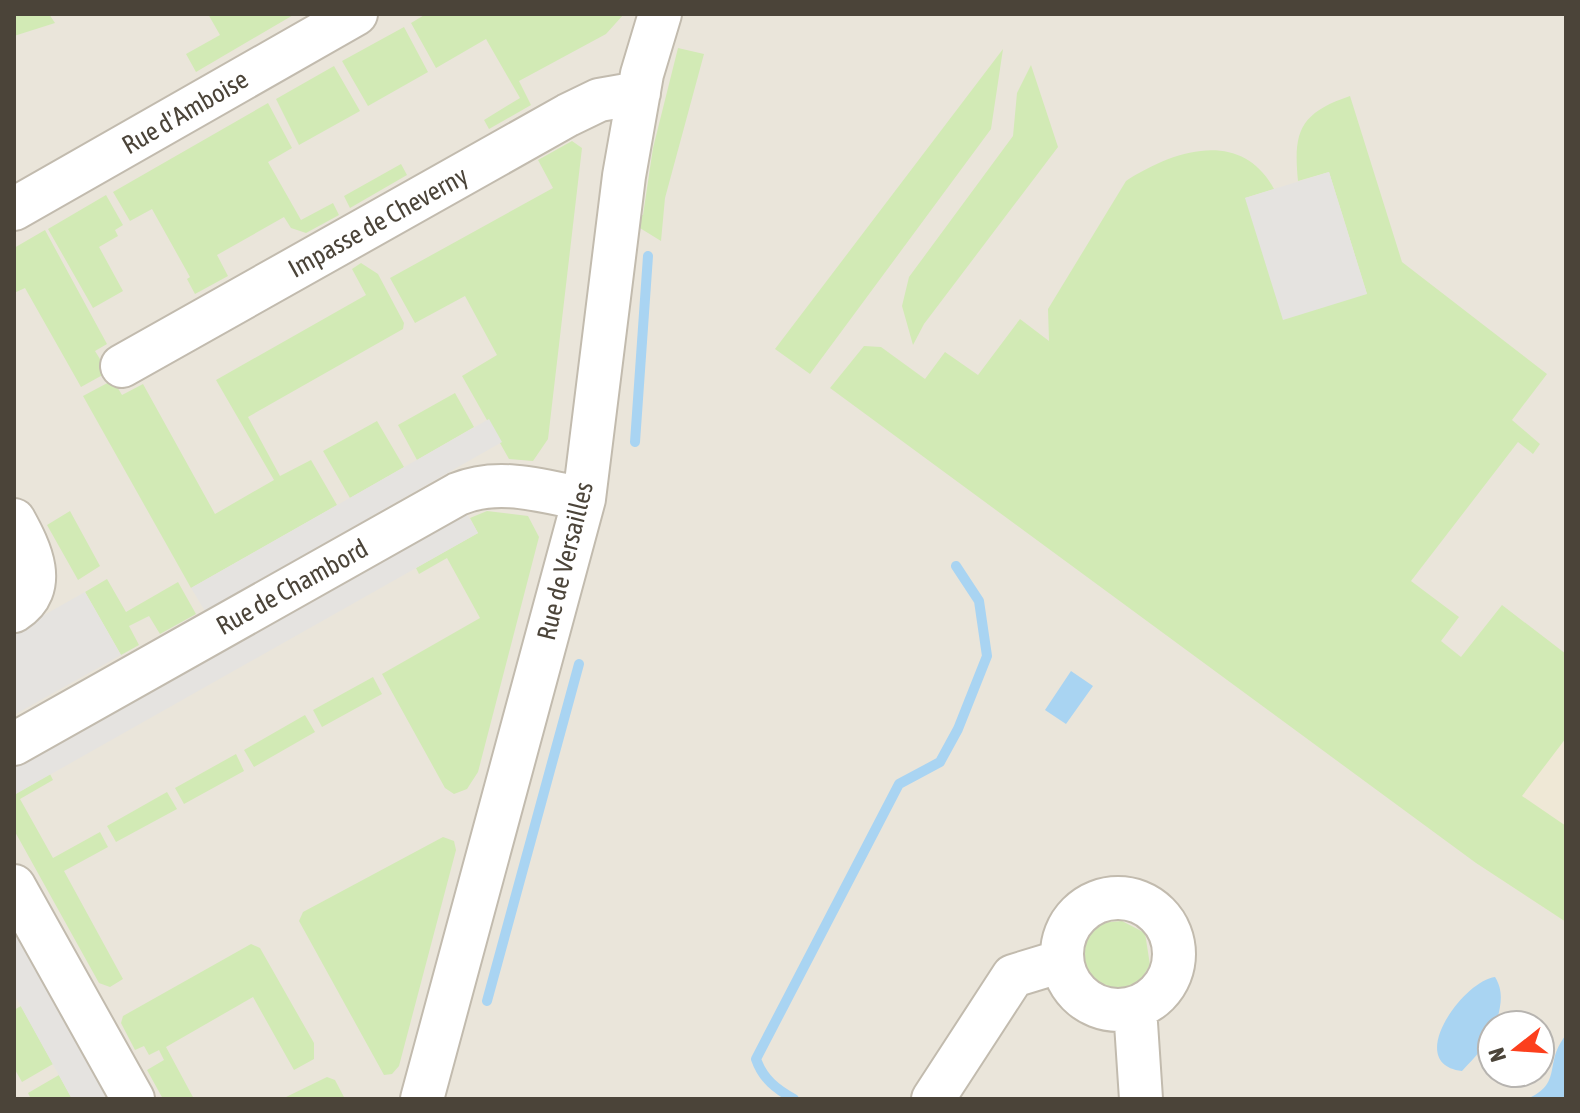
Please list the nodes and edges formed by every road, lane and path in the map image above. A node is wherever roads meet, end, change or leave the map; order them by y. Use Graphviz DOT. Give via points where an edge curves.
graph roads {
  1 [pos="356,14"];
  2 [pos="660,14"];
  3 [pos="639,93"];
  4 [pos="14,209"];
  5 [pos="122,366"];
  6 [pos="584,499"];
  7 [pos="14,520"];
  8 [pos="14,611"];
  9 [pos="14,744"];
  10 [pos="14,886"];
  11 [pos="1062,961"];
  12 [pos="1135,1008"];
  13 [pos="133,1099"];
  14 [pos="422,1099"];
  15 [pos="933,1099"];
  16 [pos="1141,1099"];
  1 -- 4 [label="street, Rue d'Amboise"];
  2 -- 3 [label="street, Rue de Versailles"];
  3 -- 5 [label="street, Impasse de Cheverny" via="599,100 568,115"];
  3 -- 6 [label="street, Rue de Versailles" via="622,187"];
  6 -- 9 [label="street, Rue de Chambord" via="503,485 458,494"];
  6 -- 14 [label="street, Rue de Versailles"];
  7 -- 8 [label="street" via="34,561 35,579 29,596"];
  10 -- 13 [label="street"];
  11 -- 12 [label="street" via="1070,984 1087,1002 1110,1010"];
  11 -- 12 [label="street" via="1066,934 1094,903 1121,898 1148,907 1167,928 1174,955 1167,982"];
  11 -- 15 [label="street" via="1013,976"];
  12 -- 16 [label="street"];
}
